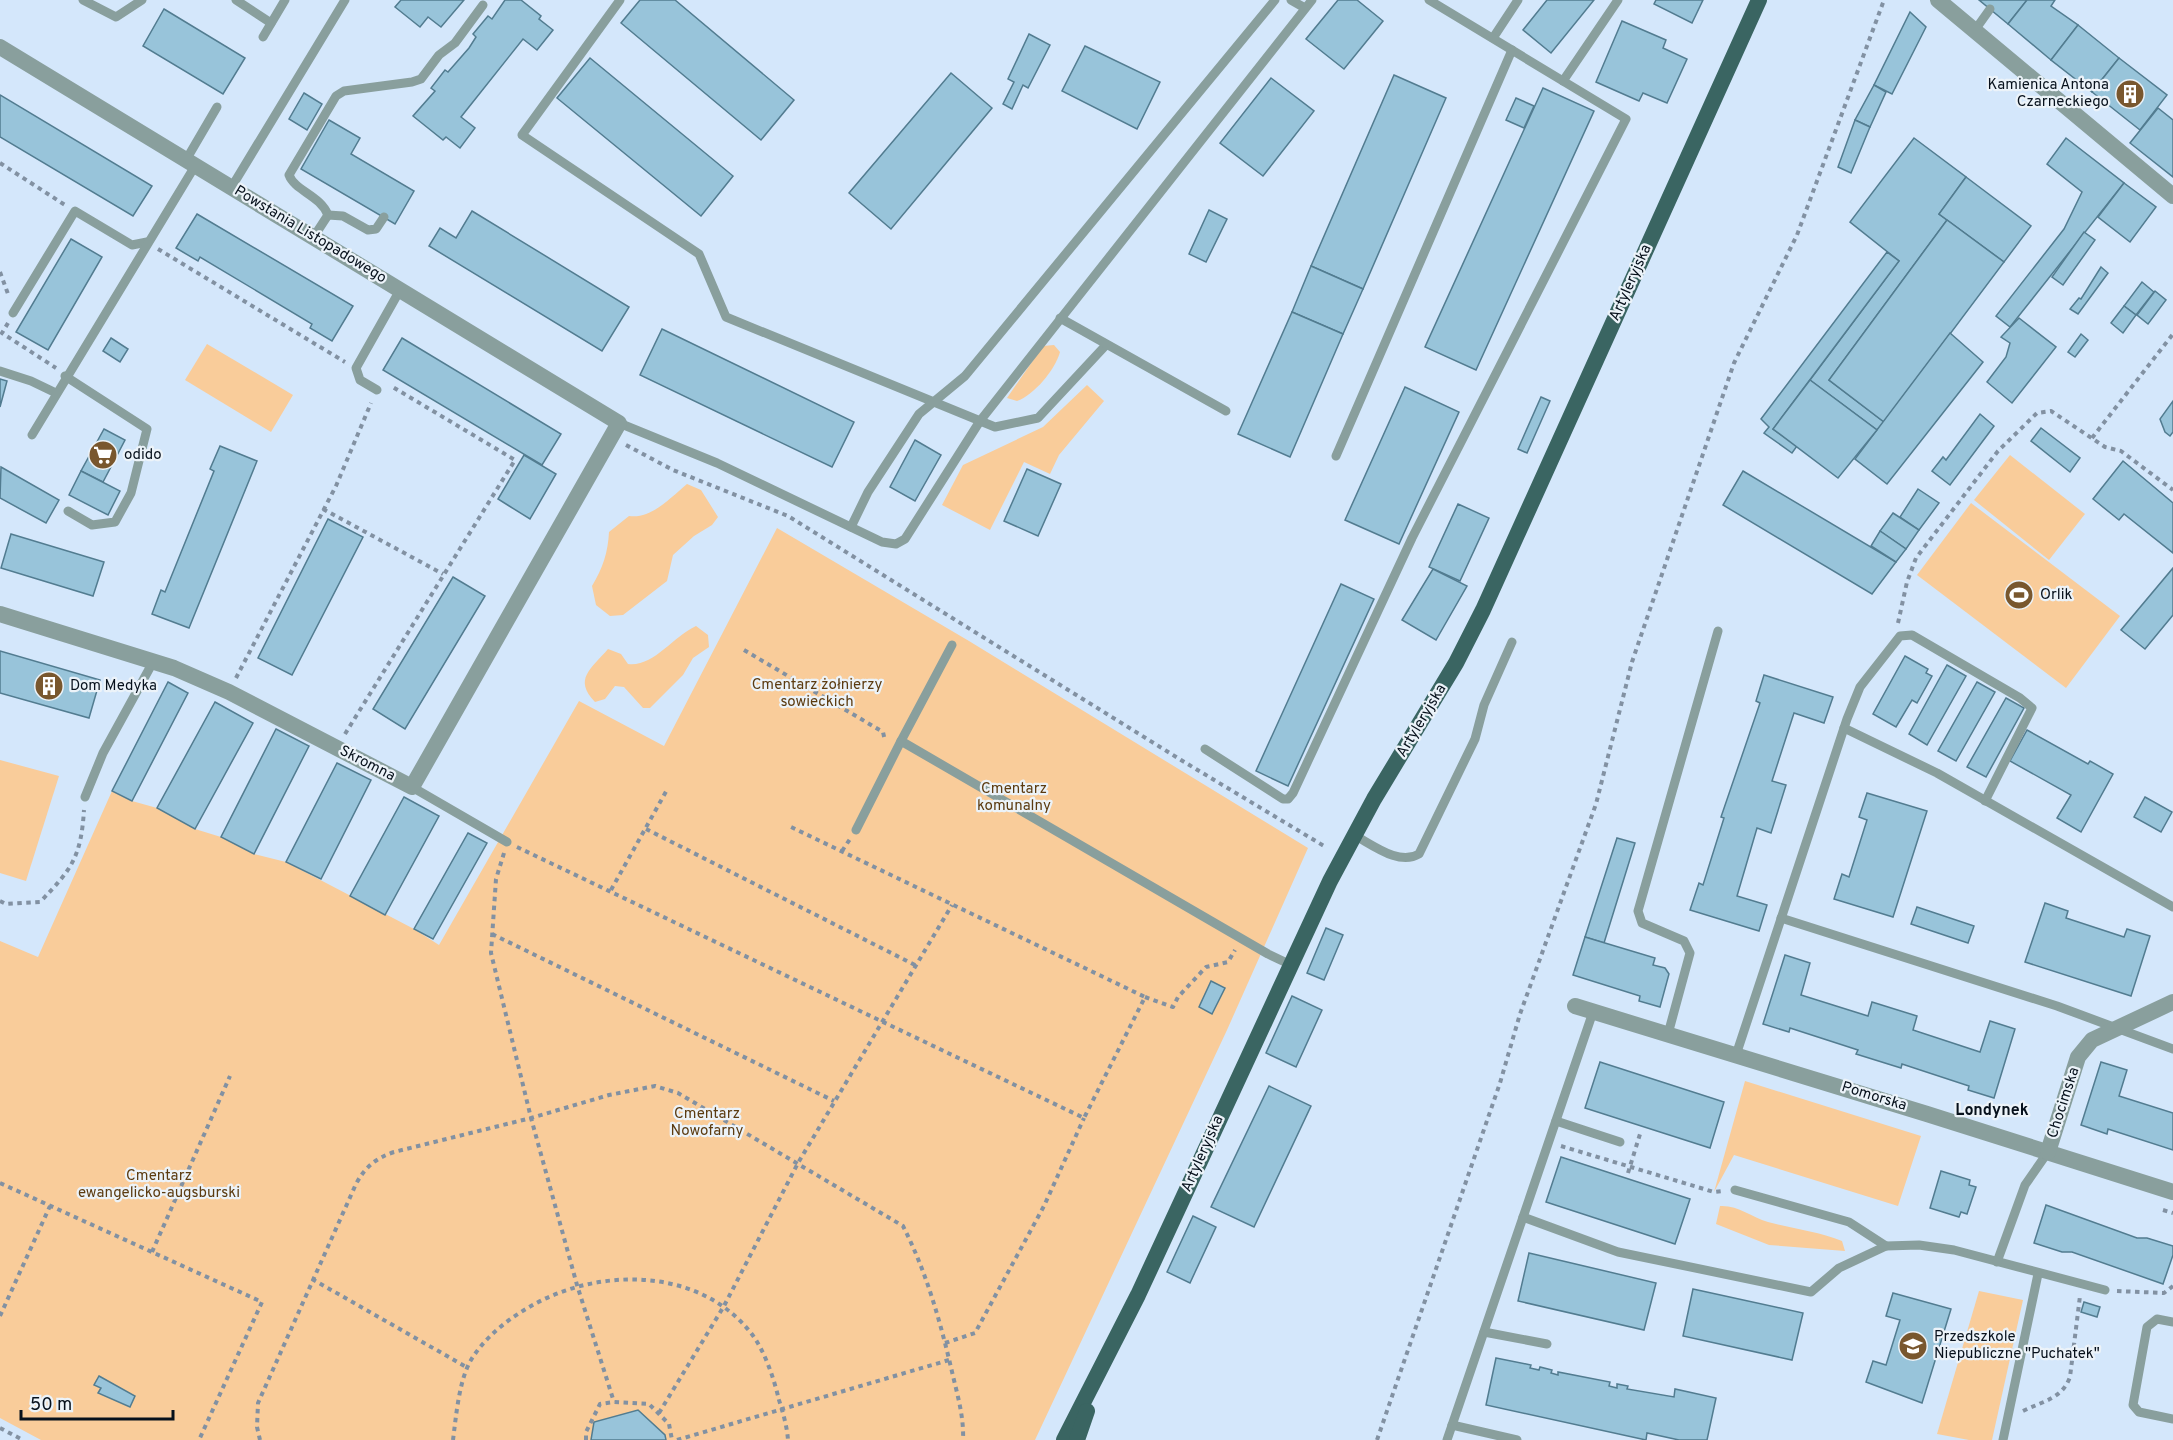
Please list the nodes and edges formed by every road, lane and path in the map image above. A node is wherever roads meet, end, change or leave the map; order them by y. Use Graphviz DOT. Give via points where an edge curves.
graph roads {
  1 [pos="83,0"];
  2 [pos="142,0"];
  3 [pos="236,0"];
  4 [pos="285,0"];
  5 [pos="345,0"];
  6 [pos="620,0"];
  7 [pos="1275,0"];
  8 [pos="1291,0"];
  9 [pos="1312,0"];
  10 [pos="1429,0"];
  11 [pos="1518,0"];
  12 [pos="1618,0"];
  13 [pos="1759,0"];
  14 [pos="1884,0"];
  15 [pos="1938,0"];
  16 [pos="483,5"];
  17 [pos="1305,8"];
  18 [pos="1990,9"];
  19 [pos="272,23"];
  20 [pos="1975,30"];
  21 [pos="263,37"];
  22 [pos="1493,38"];
  23 [pos="0,47"];
  24 [pos="1512,50"];
  25 [pos="1563,81"];
  26 [pos="218,107"];
  27 [pos="191,163"];
  28 [pos="1,166"];
  29 [pos="231,188"];
  30 [pos="2173,196"];
  31 [pos="75,211"];
  32 [pos="328,215"];
  33 [pos="384,218"];
  34 [pos="313,238"];
  35 [pos="147,242"];
  36 [pos="400,290"];
  37 [pos="13,313"];
  38 [pos="1060,318"];
  39 [pos="2173,334"];
  40 [pos="1106,345"];
  41 [pos="57,368"];
  42 [pos="356,368"];
  43 [pos="0,371"];
  44 [pos="65,376"];
  45 [pos="377,390"];
  46 [pos="56,393"];
  47 [pos="934,401"];
  48 [pos="1226,411"];
  49 [pos="980,421"];
  50 [pos="619,423"];
  51 [pos="32,435"];
  52 [pos="2092,438"];
  53 [pos="623,443"];
  54 [pos="1336,456"];
  55 [pos="2173,490"];
  56 [pos="323,509"];
  57 [pos="68,511"];
  58 [pos="851,527"];
  59 [pos="443,574"];
  60 [pos="0,615"];
  61 [pos="1718,631"];
  62 [pos="1900,636"];
  63 [pos="1512,642"];
  64 [pos="952,645"];
  65 [pos="744,650"];
  66 [pos="153,662"];
  67 [pos="229,693"];
  68 [pos="1844,728"];
  69 [pos="899,744"];
  70 [pos="336,748"];
  71 [pos="1205,749"];
  72 [pos="411,787"];
  73 [pos="668,788"];
  74 [pos="85,797"];
  75 [pos="1985,801"];
  76 [pos="791,827"];
  77 [pos="646,829"];
  78 [pos="856,830"];
  79 [pos="1354,835"];
  80 [pos="507,842"];
  81 [pos="1324,846"];
  82 [pos="611,890"];
  83 [pos="0,901"];
  84 [pos="952,904"];
  85 [pos="2173,907"];
  86 [pos="1780,918"];
  87 [pos="492,934"];
  88 [pos="1242,939"];
  89 [pos="1289,964"];
  90 [pos="916,965"];
  91 [pos="1145,996"];
  92 [pos="2173,1002"];
  93 [pos="1575,1006"];
  94 [pos="1593,1012"];
  95 [pos="882,1019"];
  96 [pos="2117,1027"];
  97 [pos="1668,1034"];
  98 [pos="2173,1049"];
  99 [pos="1736,1055"];
  100 [pos="230,1076"];
  101 [pos="834,1101"];
  102 [pos="531,1118"];
  103 [pos="1084,1118"];
  104 [pos="1556,1120"];
  105 [pos="1640,1134"];
  106 [pos="1548,1142"];
  107 [pos="1620,1142"];
  108 [pos="2048,1152"];
  109 [pos="798,1163"];
  110 [pos="1630,1167"];
  111 [pos="1628,1173"];
  112 [pos="0,1183"];
  113 [pos="1735,1190"];
  114 [pos="1714,1192"];
  115 [pos="2173,1192"];
  116 [pos="50,1206"];
  117 [pos="1523,1217"];
  118 [pos="1886,1246"];
  119 [pos="152,1252"];
  120 [pos="1997,1262"];
  121 [pos="2038,1274"];
  122 [pos="312,1279"];
  123 [pos="577,1285"];
  124 [pos="2085,1285"];
  125 [pos="2173,1286"];
  126 [pos="2104,1290"];
  127 [pos="723,1306"];
  128 [pos="0,1316"];
  129 [pos="2173,1322"];
  130 [pos="1484,1332"];
  131 [pos="945,1342"];
  132 [pos="1547,1344"];
  133 [pos="949,1360"];
  134 [pos="468,1368"];
  135 [pos="614,1402"];
  136 [pos="782,1411"];
  137 [pos="658,1413"];
  138 [pos="2173,1419"];
  139 [pos="2007,1420"];
  140 [pos="1452,1425"];
  141 [pos="0,1428"];
  142 [pos="1069,1437"];
  143 [pos="24,1440"];
  144 [pos="200,1440"];
  145 [pos="260,1440"];
  146 [pos="453,1440"];
  147 [pos="586,1440"];
  148 [pos="672,1440"];
  149 [pos="677,1440"];
  150 [pos="788,1440"];
  151 [pos="963,1440"];
  152 [pos="1377,1440"];
  153 [pos="1447,1440"];
  154 [pos="1517,1440"];
  155 [pos="2003,1440"];
  1 -- 2 [label="lane" via="116,17"];
  3 -- 19 [label="lane"];
  4 -- 19 [label="lane"];
  5 -- 29 [label="lane"];
  6 -- 47 [label="lane" via="522,135 699,254 726,317"];
  7 -- 47 [label="lane" via="965,376"];
  8 -- 17 [label="lane"];
  9 -- 17 [label="lane"];
  10 -- 22 [label="lane"];
  11 -- 22 [label="lane"];
  12 -- 25 [label="lane"];
  13 -- 79 [label="main road, Artyleryjska" via="1478,620"];
  14 -- 152 [label="path" via="1797,235 1734,363 1632,662 1596,804 1520,1014"];
  15 -- 20 [label="street"];
  16 -- 32 [label="lane" via="421,79 344,91 336,96 289,175 291,181 324,204"];
  17 -- 38 [label="lane"];
  18 -- 20 [label="lane"];
  19 -- 21 [label="lane"];
  20 -- 30 [label="street"];
  22 -- 24 [label="lane"];
  23 -- 27 [label="street, Powstania Listopadowego"];
  24 -- 25 [label="lane"];
  24 -- 54 [label="lane"];
  25 -- 71 [label="lane" via="1626,119 1412,538 1293,793 1283,799"];
  26 -- 27 [label="lane"];
  27 -- 29 [label="street, Powstania Listopadowego"];
  27 -- 35 [label="lane"];
  28 -- 31 [label="path"];
  29 -- 34 [label="street, Powstania Listopadowego"];
  31 -- 35 [label="lane" via="132,245"];
  31 -- 37 [label="lane"];
  32 -- 33 [label="lane" via="343,216 368,230 376,229"];
  32 -- 34 [label="lane"];
  34 -- 36 [label="street, Powstania Listopadowego"];
  35 -- 42 [label="path"];
  35 -- 44 [label="lane"];
  36 -- 42 [label="lane"];
  36 -- 50 [label="street, Powstania Listopadowego"];
  37 -- 41 [label="path" via="2,333"];
  38 -- 40 [label="lane"];
  38 -- 49 [label="lane"];
  39 -- 52 [label="path"];
  40 -- 48 [label="lane"];
  40 -- 49 [label="lane" via="1038,418 995,427"];
  42 -- 45 [label="lane" via="360,380"];
  43 -- 46 [label="lane"];
  44 -- 46 [label="lane"];
  44 -- 57 [label="lane" via="147,429 132,493 115,522 92,525"];
  45 -- 56 [label="path"];
  45 -- 59 [label="path" via="382,381 515,460"];
  46 -- 51 [label="lane"];
  47 -- 49 [label="lane"];
  47 -- 58 [label="lane" via="906,433 868,492"];
  49 -- 58 [label="lane" via="906,539 896,544 882,542"];
  50 -- 58 [label="lane" via="717,462"];
  50 -- 72 [label="street, Skromna"];
  52 -- 55 [label="path" via="2121,451"];
  52 -- 62 [label="path" via="2046,410 2037,413 1998,451 1916,558 1897,619"];
  53 -- 81 [label="path" via="673,470 788,516"];
  56 -- 59 [label="path"];
  56 -- 67 [label="path"];
  59 -- 70 [label="path"];
  60 -- 66 [label="street, Skromna"];
  61 -- 97 [label="lane" via="1638,911 1642,924 1684,941 1690,953"];
  62 -- 68 [label="lane" via="1860,687"];
  62 -- 75 [label="lane" via="1912,635 2032,708"];
  63 -- 79 [label="lane" via="1484,705 1475,739 1419,854 1410,860 1401,859"];
  64 -- 69 [label="lane"];
  65 -- 69 [label="path" via="883,732 885,741"];
  66 -- 67 [label="street, Skromna"];
  66 -- 74 [label="lane" via="103,753"];
  67 -- 70 [label="street, Skromna"];
  68 -- 75 [label="lane"];
  68 -- 86 [label="lane"];
  69 -- 78 [label="lane"];
  69 -- 88 [label="lane"];
  70 -- 72 [label="street, Skromna"];
  72 -- 80 [label="lane"];
  73 -- 77 [label="path"];
  74 -- 83 [label="path" via="82,839 67,874 39,902"];
  75 -- 85 [label="lane"];
  76 -- 84 [label="path"];
  77 -- 82 [label="path"];
  77 -- 90 [label="path"];
  79 -- 89 [label="main road, Artyleryjska"];
  80 -- 82 [label="path"];
  80 -- 87 [label="path" via="496,879"];
  82 -- 95 [label="path"];
  84 -- 90 [label="path"];
  84 -- 91 [label="path"];
  86 -- 96 [label="lane"];
  86 -- 99 [label="lane"];
  87 -- 101 [label="path"];
  87 -- 102 [label="path" via="491,953"];
  88 -- 89 [label="lane"];
  88 -- 91 [label="path" via="1228,962 1206,968 1173,1007"];
  89 -- 142 [label="main road, Artyleryjska" via="1170,1227"];
  90 -- 95 [label="path"];
  91 -- 103 [label="path"];
  92 -- 96 [label="street, Chocimska"];
  93 -- 94 [label="street, Pomorska"];
  94 -- 97 [label="street, Pomorska"];
  94 -- 104 [label="lane"];
  95 -- 101 [label="path"];
  95 -- 103 [label="path"];
  96 -- 98 [label="lane"];
  96 -- 108 [label="street, Chocimska" via="2092,1040 2078,1057"];
  97 -- 99 [label="street, Pomorska"];
  99 -- 108 [label="street, Pomorska"];
  100 -- 119 [label="path"];
  101 -- 109 [label="path"];
  102 -- 109 [label="path" via="655,1086 678,1093"];
  102 -- 122 [label="path" via="375,1160 356,1184"];
  102 -- 123 [label="path"];
  103 -- 131 [label="path" via="1044,1206 975,1333"];
  104 -- 106 [label="lane"];
  104 -- 107 [label="lane"];
  105 -- 110 [label="path"];
  106 -- 110 [label="path"];
  106 -- 117 [label="lane"];
  108 -- 115 [label="street, Pomorska"];
  108 -- 120 [label="lane" via="2025,1185"];
  109 -- 127 [label="path"];
  109 -- 131 [label="path" via="903,1226 920,1260"];
  110 -- 111 [label="path"];
  110 -- 114 [label="path"];
  112 -- 116 [label="path"];
  113 -- 118 [label="lane" via="1849,1222"];
  116 -- 119 [label="path"];
  116 -- 128 [label="path"];
  117 -- 118 [label="lane" via="1618,1252 1811,1292 1839,1268"];
  117 -- 130 [label="lane"];
  118 -- 120 [label="lane" via="1954,1250"];
  119 -- 144 [label="path" via="262,1302"];
  120 -- 121 [label="lane"];
  121 -- 124 [label="lane"];
  121 -- 139 [label="lane"];
  122 -- 134 [label="path"];
  122 -- 145 [label="path" via="258,1403"];
  123 -- 127 [label="path" via="626,1278 671,1283"];
  123 -- 134 [label="path" via="544,1298 506,1321"];
  123 -- 135 [label="path"];
  124 -- 126 [label="lane"];
  124 -- 139 [label="path" via="2065,1389"];
  125 -- 126 [label="path" via="2170,1291 2151,1294"];
  127 -- 136 [label="path" via="752,1334 775,1382"];
  127 -- 137 [label="path"];
  129 -- 138 [label="lane" via="2157,1319 2147,1327 2133,1405 2139,1412"];
  130 -- 132 [label="lane"];
  130 -- 140 [label="lane"];
  131 -- 133 [label="path"];
  133 -- 136 [label="path"];
  133 -- 151 [label="path"];
  134 -- 146 [label="path"];
  135 -- 137 [label="path" via="650,1404"];
  135 -- 147 [label="path" via="600,1404"];
  136 -- 149 [label="path"];
  136 -- 150 [label="path"];
  137 -- 148 [label="path" via="669,1424"];
  139 -- 155 [label="lane"];
  140 -- 153 [label="lane"];
  140 -- 154 [label="lane"];
  141 -- 143 [label="path"];
}
